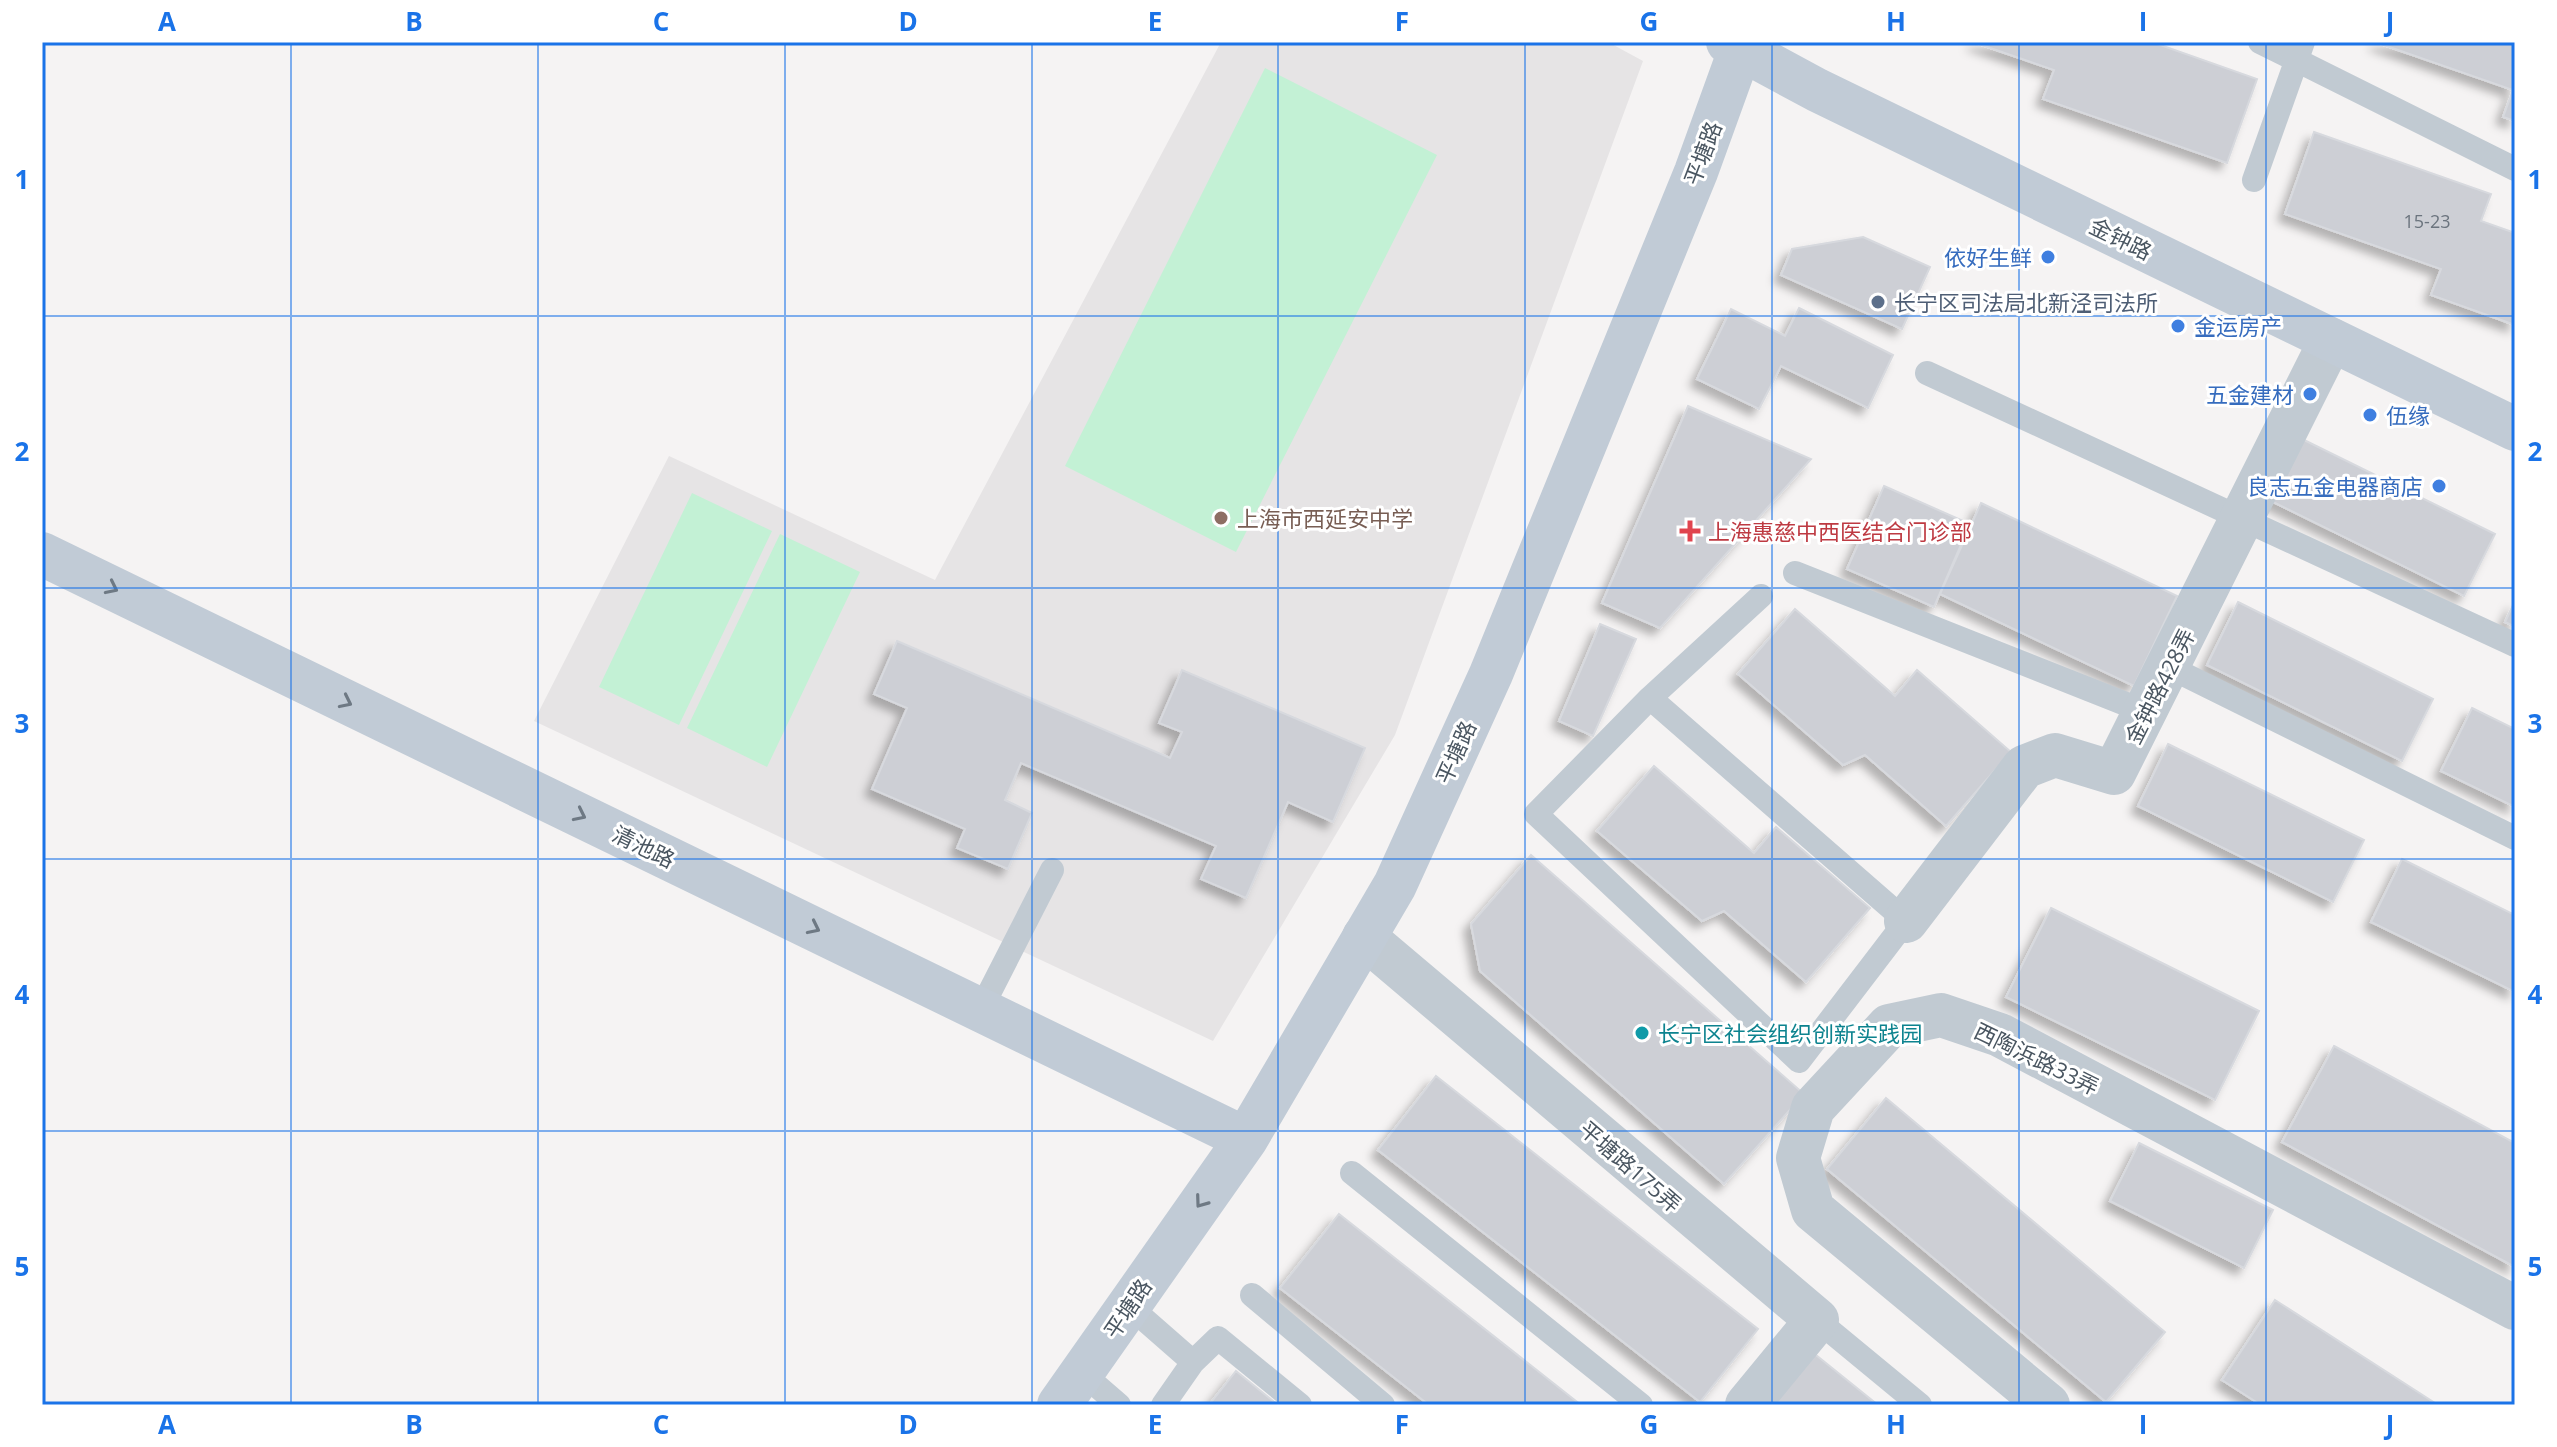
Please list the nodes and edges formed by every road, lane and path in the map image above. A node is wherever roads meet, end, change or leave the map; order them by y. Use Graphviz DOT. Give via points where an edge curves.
graph roads {
  1 [pos="2260,42"];
  2 [pos="1738,44"];
  3 [pos="2299,52"];
  4 [pos="2515,169"];
  5 [pos="2254,180"];
  6 [pos="2331,340"];
  7 [pos="1927,373"];
  8 [pos="2515,429"];
  9 [pos="2244,517"];
  10 [pos="42,554"];
  11 [pos="1795,573"];
  12 [pos="1761,596"];
  13 [pos="2515,645"];
  14 [pos="2169,667"];
  15 [pos="1650,698"];
  16 [pos="2146,712"];
  17 [pos="2515,838"];
  18 [pos="1052,870"];
  19 [pos="1906,921"];
  20 [pos="1364,937"];
  21 [pos="981,1009"];
  22 [pos="1246,1139"];
  23 [pos="1352,1173"];
  24 [pos="1252,1295"];
  25 [pos="1129,1306"];
  26 [pos="2515,1308"];
  27 [pos="1817,1320"];
  28 [pos="1193,1362"];
  29 [pos="1071,1389"];
  30 [pos="1119,1405"];
  31 [pos="1163,1405"];
  32 [pos="1300,1405"];
  33 [pos="1383,1405"];
  34 [pos="1641,1405"];
  35 [pos="1747,1405"];
  36 [pos="1920,1405"];
  37 [pos="2048,1405"];
  1 -- 3 [label="lane"];
  2 -- 6 [label="street, 金钟路" via="1817,90"];
  2 -- 20 [label="street, 平塘路" via="1696,172 1491,674 1395,885"];
  3 -- 4 [label="lane"];
  3 -- 5 [label="lane"];
  6 -- 8 [label="street, 金钟路"];
  6 -- 9 [label="street, 金钟路428弄"];
  7 -- 9 [label="lane"];
  9 -- 13 [label="lane"];
  9 -- 14 [label="street, 金钟路428弄"];
  10 -- 21 [label="street, 清池路, one-way"];
  11 -- 16 [label="lane"];
  12 -- 15 [label="lane"];
  14 -- 16 [label="street, 金钟路428弄"];
  14 -- 17 [label="lane"];
  15 -- 19 [label="lane"];
  15 -- 19 [label="lane" via="1536,814 1799,1061"];
  16 -- 19 [label="street, 金钟路428弄" via="2114,773 2055,755 2024,767"];
  18 -- 21 [label="lane"];
  20 -- 22 [label="street, 平塘路"];
  20 -- 27 [label="street, 平塘路175弄"];
  21 -- 22 [label="street, 清池路"];
  22 -- 25 [label="street, 平塘路, one-way"];
  23 -- 34 [label="lane"];
  24 -- 33 [label="lane"];
  25 -- 28 [label="lane"];
  25 -- 29 [label="street, 平塘路"];
  26 -- 37 [label="street, 西陶浜路33弄" via="2000,1035 1941,1015 1889,1026 1813,1108 1798,1158 1813,1210"];
  27 -- 35 [label="street"];
  27 -- 36 [label="lane"];
  28 -- 31 [label="lane"];
  28 -- 32 [label="lane" via="1218,1338"];
  29 -- 30 [label="lane"];
}
